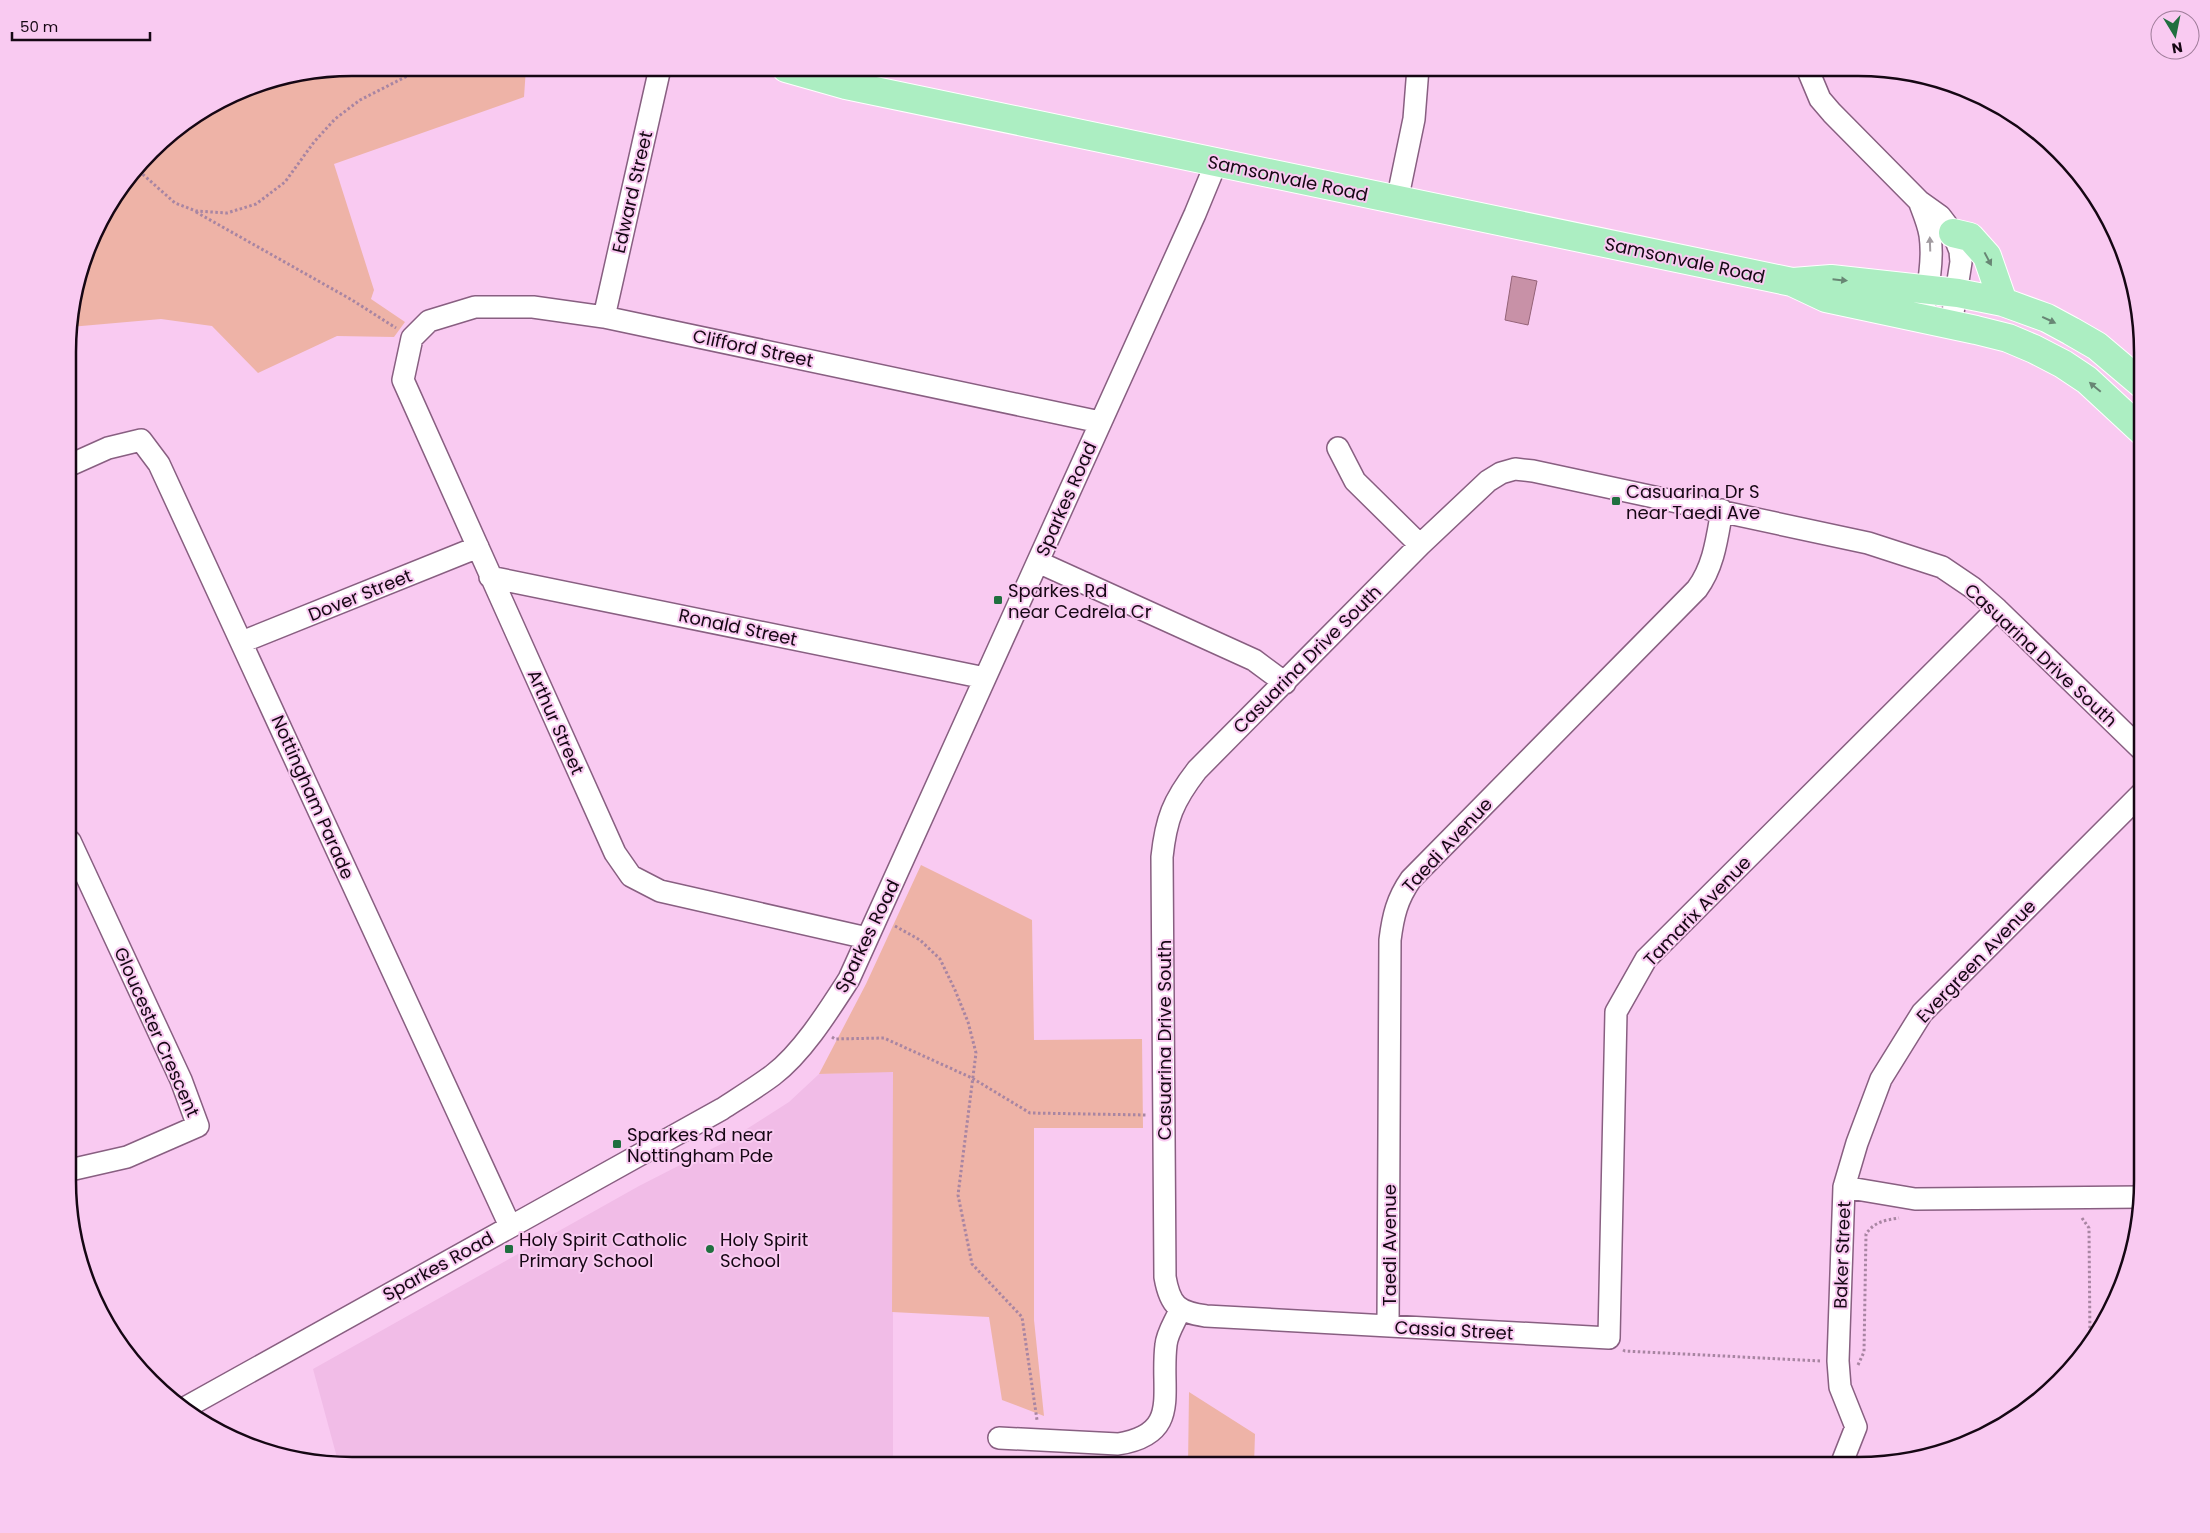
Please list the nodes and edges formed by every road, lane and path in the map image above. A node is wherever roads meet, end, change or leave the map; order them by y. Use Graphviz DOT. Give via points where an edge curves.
graph roads {
  1 [pos="407,76"];
  2 [pos="658,76"];
  3 [pos="814,76"];
  4 [pos="1417,76"];
  5 [pos="1810,76"];
  6 [pos="1216,163"];
  7 [pos="142,174"];
  8 [pos="1397,200"];
  9 [pos="1919,201"];
  10 [pos="196,211"];
  11 [pos="1953,233"];
  12 [pos="1792,282"];
  13 [pos="1927,290"];
  14 [pos="1958,294"];
  15 [pos="2003,302"];
  16 [pos="604,317"];
  17 [pos="1922,318"];
  18 [pos="1951,324"];
  19 [pos="412,338"];
  20 [pos="2134,377"];
  21 [pos="1100,422"];
  22 [pos="2134,424"];
  23 [pos="1338,448"];
  24 [pos="76,462"];
  25 [pos="1722,510"];
  26 [pos="1420,545"];
  27 [pos="478,547"];
  28 [pos="1038,562"];
  29 [pos="490,577"];
  30 [pos="1997,609"];
  31 [pos="242,642"];
  32 [pos="985,678"];
  33 [pos="1285,683"];
  34 [pos="2134,742"];
  35 [pos="2134,801"];
  36 [pos="76,854"];
  37 [pos="878,917"];
  38 [pos="868,938"];
  39 [pos="817,1027"];
  40 [pos="972,1078"];
  41 [pos="1164,1116"];
  42 [pos="76,1169"];
  43 [pos="1844,1187"];
  44 [pos="2133,1197"];
  45 [pos="2090,1216"];
  46 [pos="1900,1217"];
  47 [pos="510,1226"];
  48 [pos="1180,1310"];
  49 [pos="1388,1326"];
  50 [pos="2090,1330"];
  51 [pos="1609,1338"];
  52 [pos="1838,1361"];
  53 [pos="191,1405"];
  54 [pos="999,1438"];
  55 [pos="1040,1439"];
  56 [pos="1844,1457"];
  1 -- 10 [label="path" via="360,100 336,119 314,142 285,182 256,204 227,213"];
  2 -- 16 [label="street, Edward Street"];
  3 -- 6 [label="main road, Samsonvale Road"];
  4 -- 8 [label="street" via="1414,119"];
  5 -- 9 [label="street" via="1820,99"];
  6 -- 8 [label="main road, Samsonvale Road"];
  6 -- 21 [label="street, Sparkes Road" via="1196,214"];
  7 -- 10 [label="path" via="175,203"];
  8 -- 12 [label="main road, Samsonvale Road"];
  9 -- 11 [label="street" via="1940,216"];
  13 -- 9 [label="street, one-way" via="1930,239"];
  10 -- 19 [label="path"];
  11 -- 14 [label="street" via="1960,251"];
  11 -- 15 [label="main road, one-way" via="1970,237 1987,256"];
  12 -- 13 [label="main road, Samsonvale Road, one-way" via="1831,279"];
  12 -- 17 [label="main road, Samsonvale Road" via="1826,298"];
  13 -- 14 [label="main road, Samsonvale Road"];
  13 -- 17 [label="street"];
  14 -- 15 [label="main road, Samsonvale Road"];
  14 -- 18 [label="street"];
  15 -- 20 [label="main road, Samsonvale Road, one-way" via="2047,318 2071,331 2097,346"];
  16 -- 19 [label="street, Clifford Street" via="532,307 475,307 429,321"];
  16 -- 21 [label="street, Clifford Street"];
  17 -- 18 [label="main road, Samsonvale Road"];
  22 -- 18 [label="main road, Samsonvale Road, one-way" via="2087,380 2063,364 2008,338"];
  19 -- 27 [label="street, Arthur Street" via="403,380"];
  21 -- 28 [label="street, Sparkes Road"];
  23 -- 26 [label="street" via="1355,481"];
  24 -- 31 [label="street, Nottingham Parade" via="108,448 141,440 159,464"];
  25 -- 26 [label="street, Casuarina Drive South" via="1533,470 1515,469 1488,481"];
  25 -- 30 [label="street, Casuarina Drive South" via="1868,543 1942,567"];
  25 -- 49 [label="street, Taedi Avenue" via="1707,576 1697,589 1411,879 1400,896 1390,940"];
  26 -- 33 [label="street, Casuarina Drive South"];
  27 -- 29 [label="street, Arthur Street"];
  27 -- 31 [label="street, Dover Street"];
  28 -- 32 [label="street, Sparkes Road"];
  28 -- 33 [label="street" via="1254,660"];
  29 -- 32 [label="street, Ronald Street"];
  29 -- 38 [label="street, Arthur Street" via="615,853 631,876 660,891"];
  30 -- 34 [label="street, Casuarina Drive South"];
  30 -- 51 [label="street, Tamarix Avenue" via="1646,959 1616,1012"];
  31 -- 47 [label="street, Nottingham Parade"];
  32 -- 37 [label="street, Sparkes Road"];
  33 -- 41 [label="street, Casuarina Drive South" via="1197,770 1180,793 1165,832 1162,857"];
  35 -- 43 [label="street, Evergreen Avenue" via="1922,1013 1881,1079"];
  36 -- 42 [label="street, Gloucester Crescent" via="181,1080 198,1126 127,1157"];
  37 -- 38 [label="street, Sparkes Road"];
  37 -- 40 [label="path" via="920,940 940,959 970,1030 976,1053"];
  38 -- 39 [label="street, Sparkes Road" via="849,979"];
  39 -- 40 [label="path" via="835,1039 884,1038"];
  39 -- 47 [label="street, Sparkes Road" via="774,1074 722,1109"];
  40 -- 41 [label="path" via="1022,1109 1038,1114"];
  40 -- 55 [label="path" via="958,1194 972,1264 1022,1318"];
  41 -- 48 [label="street, Casuarina Drive South" via="1165,1278 1171,1301"];
  43 -- 44 [label="street, Baker Street" via="1915,1199"];
  43 -- 52 [label="street, Baker Street"];
  45 -- 50 [label="path" via="2080,1216 2089,1228"];
  46 -- 52 [label="path" via="1871,1226 1866,1234 1864,1352 1857,1369"];
  47 -- 53 [label="street, Sparkes Road"];
  48 -- 49 [label="street, Cassia Street" via="1206,1316"];
  48 -- 55 [label="street" via="1166,1344 1164,1407 1159,1425 1148,1436 1118,1444"];
  49 -- 51 [label="street, Cassia Street"];
  51 -- 52 [label="path" via="1625,1352"];
  52 -- 56 [label="street, Baker Street" via="1840,1387 1856,1427"];
  54 -- 55 [label="street"];
}
